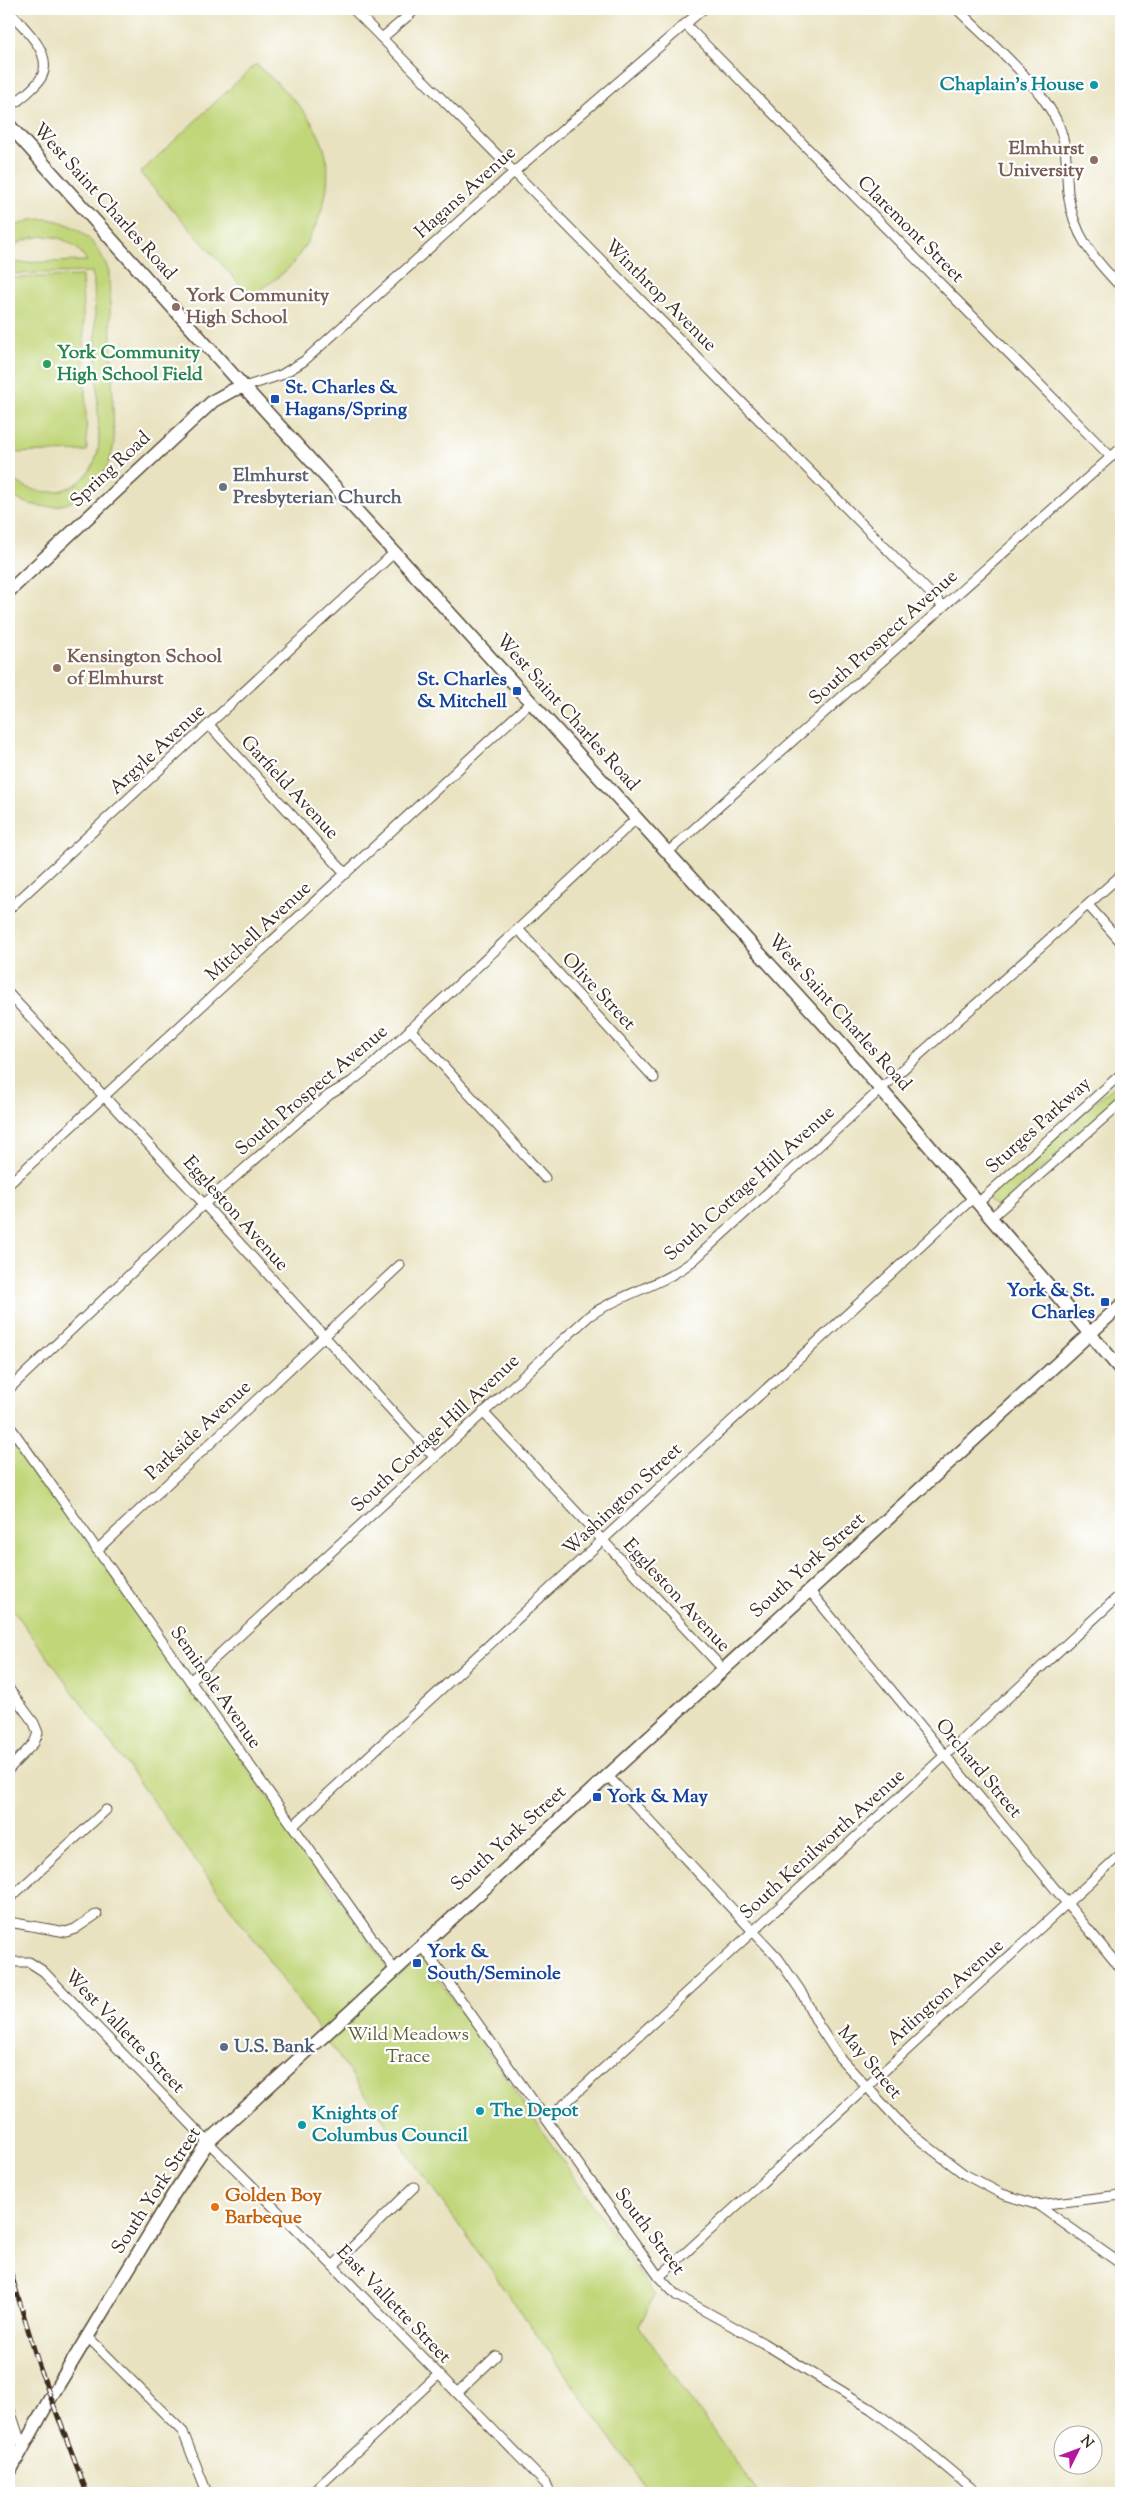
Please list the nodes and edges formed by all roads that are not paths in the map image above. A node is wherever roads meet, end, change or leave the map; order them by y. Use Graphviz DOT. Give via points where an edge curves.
graph roads {
  1 [pos="353,9"];
  2 [pos="416,9"];
  3 [pos="703,9"];
  4 [pos="957,9"];
  5 [pos="9,11"];
  6 [pos="685,24"];
  7 [pos="382,38"];
  8 [pos="9,108"];
  9 [pos="9,125"];
  10 [pos="515,171"];
  11 [pos="1121,287"];
  12 [pos="244,387"];
  13 [pos="1121,448"];
  14 [pos="1111,457"];
  15 [pos="395,552"];
  16 [pos="9,591"];
  17 [pos="943,606"];
  18 [pos="531,702"];
  19 [pos="209,725"];
  20 [pos="637,818"];
  21 [pos="668,852"];
  22 [pos="346,874"];
  23 [pos="1121,875"];
  24 [pos="1088,904"];
  25 [pos="9,909"];
  26 [pos="518,929"];
  27 [pos="1121,942"];
  28 [pos="9,994"];
  29 [pos="410,1029"];
  30 [pos="1121,1074"];
  31 [pos="654,1078"];
  32 [pos="882,1088"];
  33 [pos="105,1096"];
  34 [pos="1121,1103"];
  35 [pos="545,1178"];
  36 [pos="9,1184"];
  37 [pos="976,1199"];
  38 [pos="204,1204"];
  39 [pos="992,1217"];
  40 [pos="400,1265"];
  41 [pos="1121,1305"];
  42 [pos="1090,1334"];
  43 [pos="324,1336"];
  44 [pos="1121,1370"];
  45 [pos="9,1389"];
  46 [pos="483,1412"];
  47 [pos="9,1425"];
  48 [pos="434,1458"];
  49 [pos="602,1541"];
  50 [pos="97,1550"];
  51 [pos="809,1590"];
  52 [pos="1121,1594"];
  53 [pos="723,1669"];
  54 [pos="190,1681"];
  55 [pos="9,1689"];
  56 [pos="945,1755"];
  57 [pos="9,1769"];
  58 [pos="607,1775"];
  59 [pos="106,1810"];
  60 [pos="293,1826"];
  61 [pos="1121,1854"];
  62 [pos="9,1899"];
  63 [pos="1067,1903"];
  64 [pos="96,1914"];
  65 [pos="9,1922"];
  66 [pos="754,1931"];
  67 [pos="421,1944"];
  68 [pos="9,1962"];
  69 [pos="394,1969"];
  70 [pos="1121,1969"];
  71 [pos="866,2088"];
  72 [pos="547,2120"];
  73 [pos="208,2142"];
  74 [pos="414,2187"];
  75 [pos="1121,2195"];
  76 [pos="1038,2206"];
  77 [pos="1121,2264"];
  78 [pos="333,2266"];
  79 [pos="659,2277"];
  80 [pos="88,2336"];
  81 [pos="496,2356"];
  82 [pos="438,2375"];
  83 [pos="457,2393"];
  84 [pos="9,2407"];
  85 [pos="23,2449"];
  86 [pos="9,2473"];
  87 [pos="207,2493"];
  88 [pos="312,2493"];
  89 [pos="550,2493"];
  90 [pos="977,2493"];
  1 -- 7 [label="street, Winthrop Avenue"];
  2 -- 7 [label="street"];
  3 -- 6 [label="street, Hagans Avenue"];
  4 -- 11 [label="street" via="1031,84 1058,124 1067,159 1070,202 1077,228 1090,253"];
  5 -- 8 [label="street" via="40,49 44,61 40,78"];
  6 -- 10 [label="street, Hagans Avenue"];
  6 -- 14 [label="street, Claremont Street"];
  7 -- 10 [label="street, Winthrop Avenue"];
  9 -- 12 [label="main road, West Saint Charles Road"];
  10 -- 12 [label="street, Hagans Avenue" via="304,361 281,375"];
  10 -- 17 [label="street, Winthrop Avenue"];
  12 -- 15 [label="main road, West Saint Charles Road"];
  12 -- 16 [label="main road, Spring Road" via="213,402"];
  13 -- 14 [label="street, South Prospect Avenue"];
  14 -- 17 [label="street, South Prospect Avenue"];
  15 -- 18 [label="main road, West Saint Charles Road"];
  15 -- 19 [label="street, Argyle Avenue"];
  17 -- 21 [label="street, South Prospect Avenue"];
  18 -- 20 [label="main road, West Saint Charles Road"];
  18 -- 22 [label="street, Mitchell Avenue"];
  19 -- 22 [label="street, Garfield Avenue"];
  19 -- 25 [label="street, Argyle Avenue"];
  20 -- 21 [label="main road, West Saint Charles Road"];
  20 -- 26 [label="street, South Prospect Avenue"];
  21 -- 32 [label="main road, West Saint Charles Road"];
  22 -- 33 [label="street, Mitchell Avenue"];
  23 -- 24 [label="street, South Cottage Hill Avenue"];
  24 -- 27 [label="street"];
  24 -- 32 [label="street, South Cottage Hill Avenue"];
  26 -- 29 [label="street, South Prospect Avenue"];
  26 -- 31 [label="street, Olive Street"];
  28 -- 33 [label="street, Eggleston Avenue"];
  29 -- 35 [label="street"];
  29 -- 38 [label="street, South Prospect Avenue" via="370,1067 330,1095"];
  30 -- 37 [label="street, Sturges Parkway"];
  32 -- 37 [label="main road, West Saint Charles Road"];
  32 -- 46 [label="street, South Cottage Hill Avenue" via="694,1260 670,1277 615,1300 589,1316"];
  33 -- 36 [label="street, Mitchell Avenue"];
  33 -- 38 [label="street, Eggleston Avenue"];
  34 -- 39 [label="street, Sturges Parkway"];
  37 -- 39 [label="main road, West Saint Charles Road"];
  37 -- 49 [label="street, Washington Street"];
  38 -- 43 [label="street, Eggleston Avenue"];
  38 -- 45 [label="street, South Prospect Avenue"];
  39 -- 42 [label="main road, West Saint Charles Road"];
  40 -- 43 [label="street, Parkside Avenue"];
  41 -- 42 [label="main road, South York Street"];
  42 -- 44 [label="main road, West Saint Charles Road"];
  42 -- 51 [label="main road, South York Street"];
  43 -- 48 [label="street, Eggleston Avenue"];
  43 -- 50 [label="street, Parkside Avenue"];
  46 -- 48 [label="street, South Cottage Hill Avenue"];
  46 -- 49 [label="street, Eggleston Avenue"];
  47 -- 50 [label="street, Seminole Avenue"];
  48 -- 54 [label="street, South Cottage Hill Avenue"];
  49 -- 53 [label="street, Eggleston Avenue"];
  49 -- 60 [label="street, Washington Street"];
  50 -- 54 [label="street, Seminole Avenue"];
  51 -- 53 [label="main road, South York Street"];
  51 -- 56 [label="street, Orchard Street"];
  52 -- 56 [label="street, South Kenilworth Avenue"];
  53 -- 58 [label="main road, South York Street"];
  54 -- 60 [label="street, Seminole Avenue"];
  55 -- 57 [label="street" via="34,1723 38,1734 34,1744"];
  56 -- 63 [label="street, Orchard Street"];
  56 -- 66 [label="street, South Kenilworth Avenue"];
  58 -- 66 [label="street, May Street"];
  58 -- 67 [label="main road, South York Street"];
  59 -- 62 [label="street"];
  60 -- 69 [label="street, Seminole Avenue"];
  61 -- 63 [label="street, Arlington Avenue"];
  63 -- 70 [label="street, Orchard Street"];
  63 -- 71 [label="street, Arlington Avenue"];
  64 -- 65 [label="street" via="66,1932"];
  66 -- 71 [label="street, May Street" via="790,1974 829,2043"];
  66 -- 72 [label="street, South Kenilworth Avenue"];
  67 -- 69 [label="main road, South York Street"];
  67 -- 72 [label="street, South Street"];
  68 -- 73 [label="street, West Vallette Street" via="29,1962 43,1971"];
  69 -- 73 [label="main road, South York Street"];
  71 -- 76 [label="street, May Street" via="908,2131 964,2174 1002,2194"];
  71 -- 79 [label="street, Arlington Avenue"];
  72 -- 79 [label="street, South Street"];
  73 -- 78 [label="street, East Vallette Street"];
  73 -- 80 [label="main road, South York Street" via="172,2194"];
  74 -- 78 [label="street"];
  75 -- 76 [label="street"];
  76 -- 77 [label="street, May Street"];
  78 -- 82 [label="street, East Vallette Street"];
  79 -- 90 [label="street, South Street" via="676,2295 764,2342 870,2409 915,2441"];
  80 -- 85 [label="main road, South York Street" via="50,2397"];
  80 -- 87 [label="street" via="183,2432"];
  81 -- 83 [label="street"];
  82 -- 83 [label="street, East Vallette Street"];
  82 -- 88 [label="street"];
  83 -- 89 [label="street, East Vallette Street" via="546,2484"];
  84 -- 85 [label="street"];
  85 -- 86 [label="main road, South York Street"];
}
